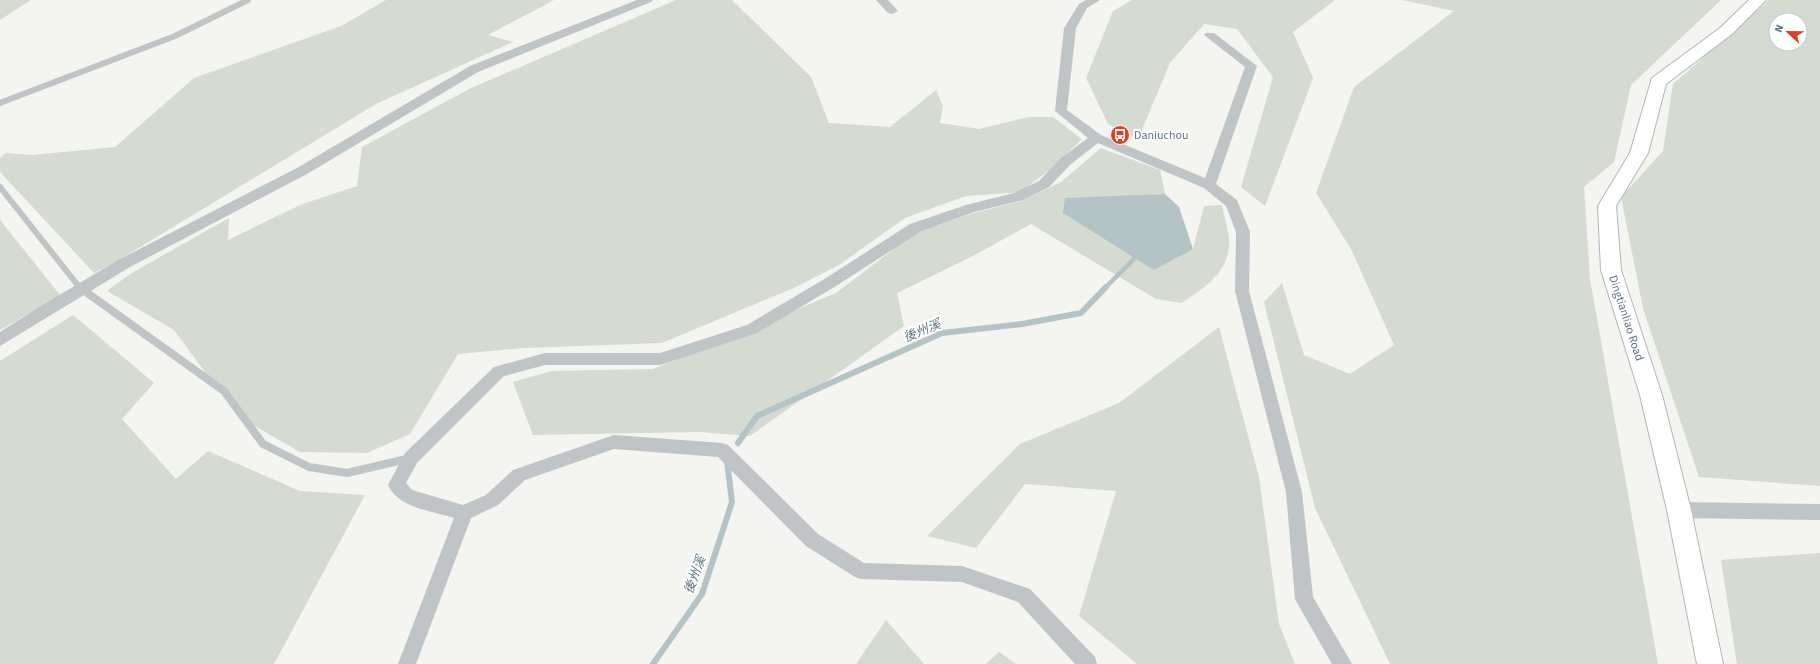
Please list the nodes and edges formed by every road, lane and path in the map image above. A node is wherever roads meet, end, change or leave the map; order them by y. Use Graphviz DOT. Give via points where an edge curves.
graph roads {
  1 [pos="248,0"];
  2 [pos="647,0"];
  3 [pos="882,0"];
  4 [pos="1094,0"];
  5 [pos="1758,0"];
  6 [pos="892,11"];
  7 [pos="1210,35"];
  8 [pos="0,103"];
  9 [pos="1097,138"];
  10 [pos="1209,185"];
  11 [pos="0,187"];
  12 [pos="81,288"];
  13 [pos="0,340"];
  14 [pos="411,458"];
  15 [pos="1679,510"];
  16 [pos="1820,512"];
  17 [pos="464,513"];
  18 [pos="408,664"];
  19 [pos="1088,664"];
  20 [pos="1343,664"];
  21 [pos="1710,664"];
  1 -- 8 [label="lane" via="175,36"];
  2 -- 12 [label="street" via="474,69 302,171"];
  3 -- 6 [label="street"];
  4 -- 9 [label="street" via="1083,6 1070,28 1061,111"];
  5 -- 15 [label="street, Dingtianliao Road" via="1726,31 1658,82 1639,153 1607,206 1611,270 1651,395"];
  7 -- 10 [label="street" via="1251,66"];
  9 -- 10 [label="street"];
  9 -- 14 [label="street" via="1066,161 1044,184 1018,197 971,208 915,228 752,329 660,359 545,359 499,371"];
  10 -- 20 [label="street" via="1232,203 1243,232 1242,291 1294,492 1304,599"];
  11 -- 12 [label="lane"];
  12 -- 13 [label="street"];
  12 -- 14 [label="lane" via="224,391 263,444 309,467 347,473"];
  14 -- 17 [label="street" via="396,485 407,496"];
  15 -- 16 [label="street"];
  15 -- 21 [label="street, Dingtianliao Road"];
  17 -- 18 [label="street"];
  17 -- 19 [label="street" via="492,500 519,475 614,442 722,450 812,540 861,571 962,574 1024,595"];
}
